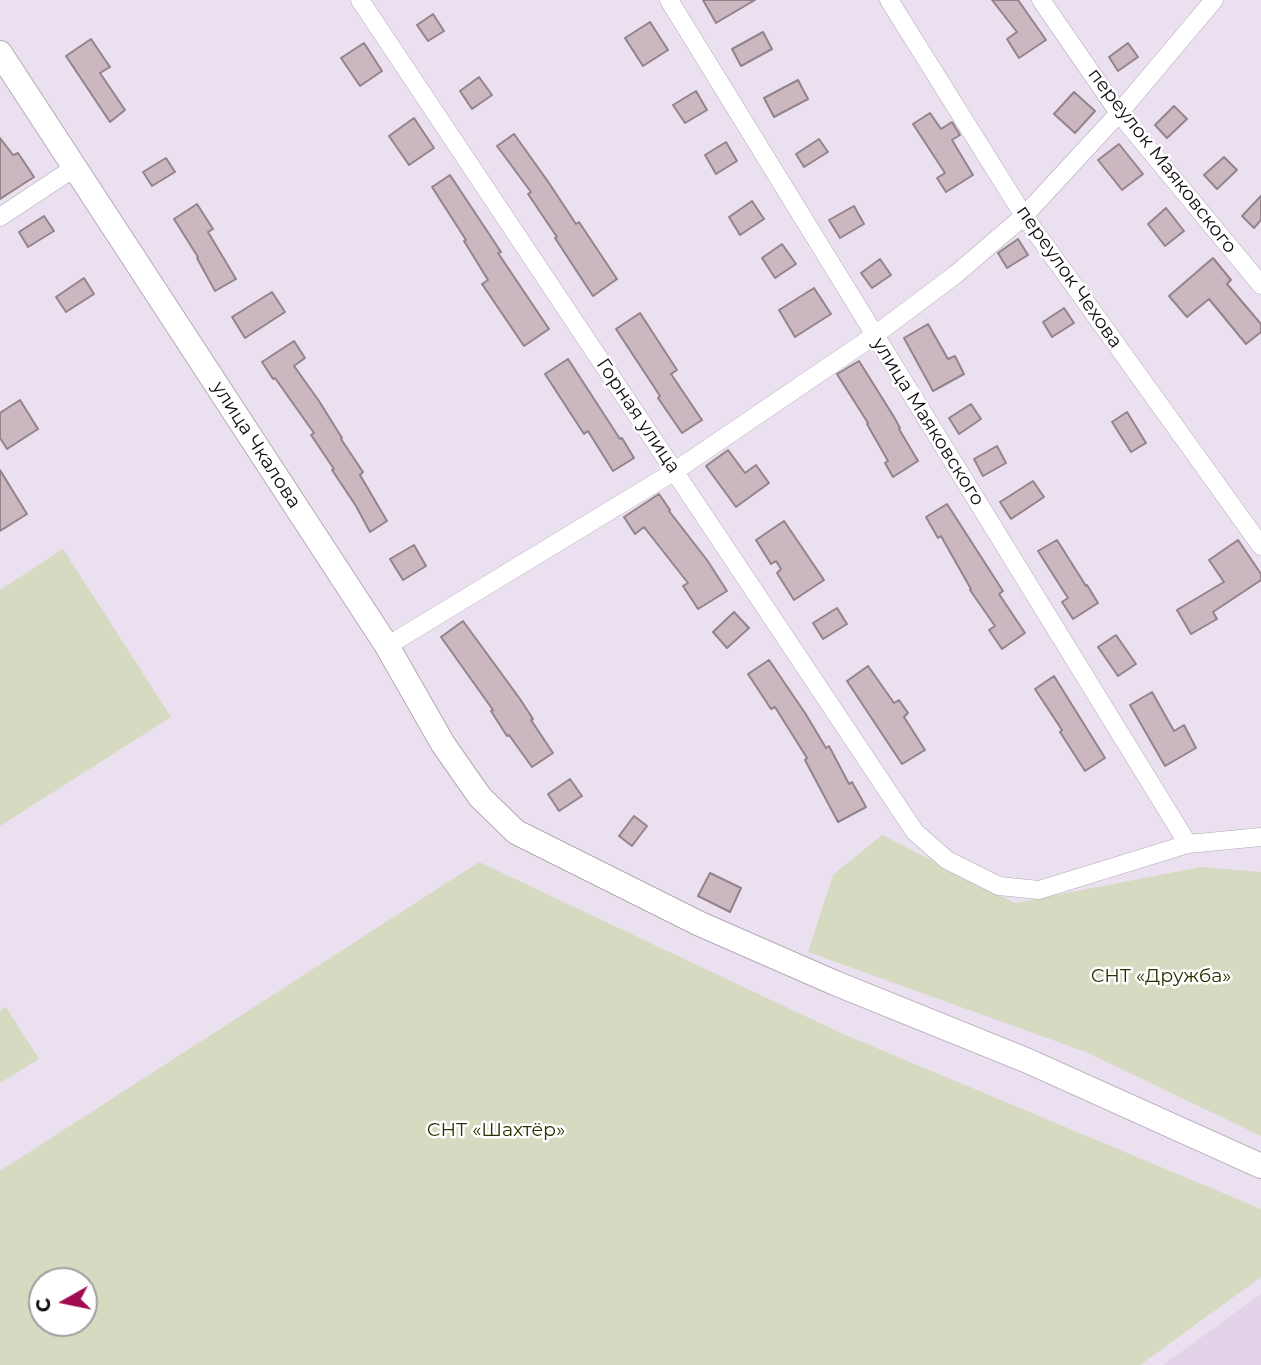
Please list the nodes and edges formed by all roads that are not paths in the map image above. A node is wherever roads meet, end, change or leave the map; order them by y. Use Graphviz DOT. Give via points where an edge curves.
graph roads {
  1 [pos="360,0"];
  2 [pos="669,0"];
  3 [pos="889,0"];
  4 [pos="1041,0"];
  5 [pos="1214,0"];
  6 [pos="0,53"];
  7 [pos="1119,113"];
  8 [pos="74,167"];
  9 [pos="1024,216"];
  10 [pos="0,217"];
  11 [pos="1261,285"];
  12 [pos="875,335"];
  13 [pos="675,471"];
  14 [pos="1261,546"];
  15 [pos="387,646"];
  16 [pos="1261,837"];
  17 [pos="1188,844"];
  18 [pos="1261,1166"];
  1 -- 13 [label="street, Горная улица"];
  2 -- 12 [label="street, улица Маяковского"];
  3 -- 9 [label="street, переулок Чехова"];
  4 -- 7 [label="street, переулок Маяковского"];
  5 -- 7 [label="street"];
  6 -- 8 [label="main road, улица Чкалова"];
  7 -- 9 [label="street"];
  7 -- 11 [label="street, переулок Маяковского"];
  8 -- 10 [label="street"];
  8 -- 15 [label="main road, улица Чкалова"];
  9 -- 12 [label="street"];
  9 -- 14 [label="street, переулок Чехова"];
  12 -- 13 [label="street"];
  12 -- 17 [label="street, улица Маяковского"];
  13 -- 15 [label="street"];
  13 -- 17 [label="street, Горная улица" via="915,832 947,860 999,886 1040,890"];
  15 -- 18 [label="main road, улица Чкалова" via="443,744 480,797 516,832 700,924 1028,1061"];
  16 -- 17 [label="street, Горная улица"];
}
